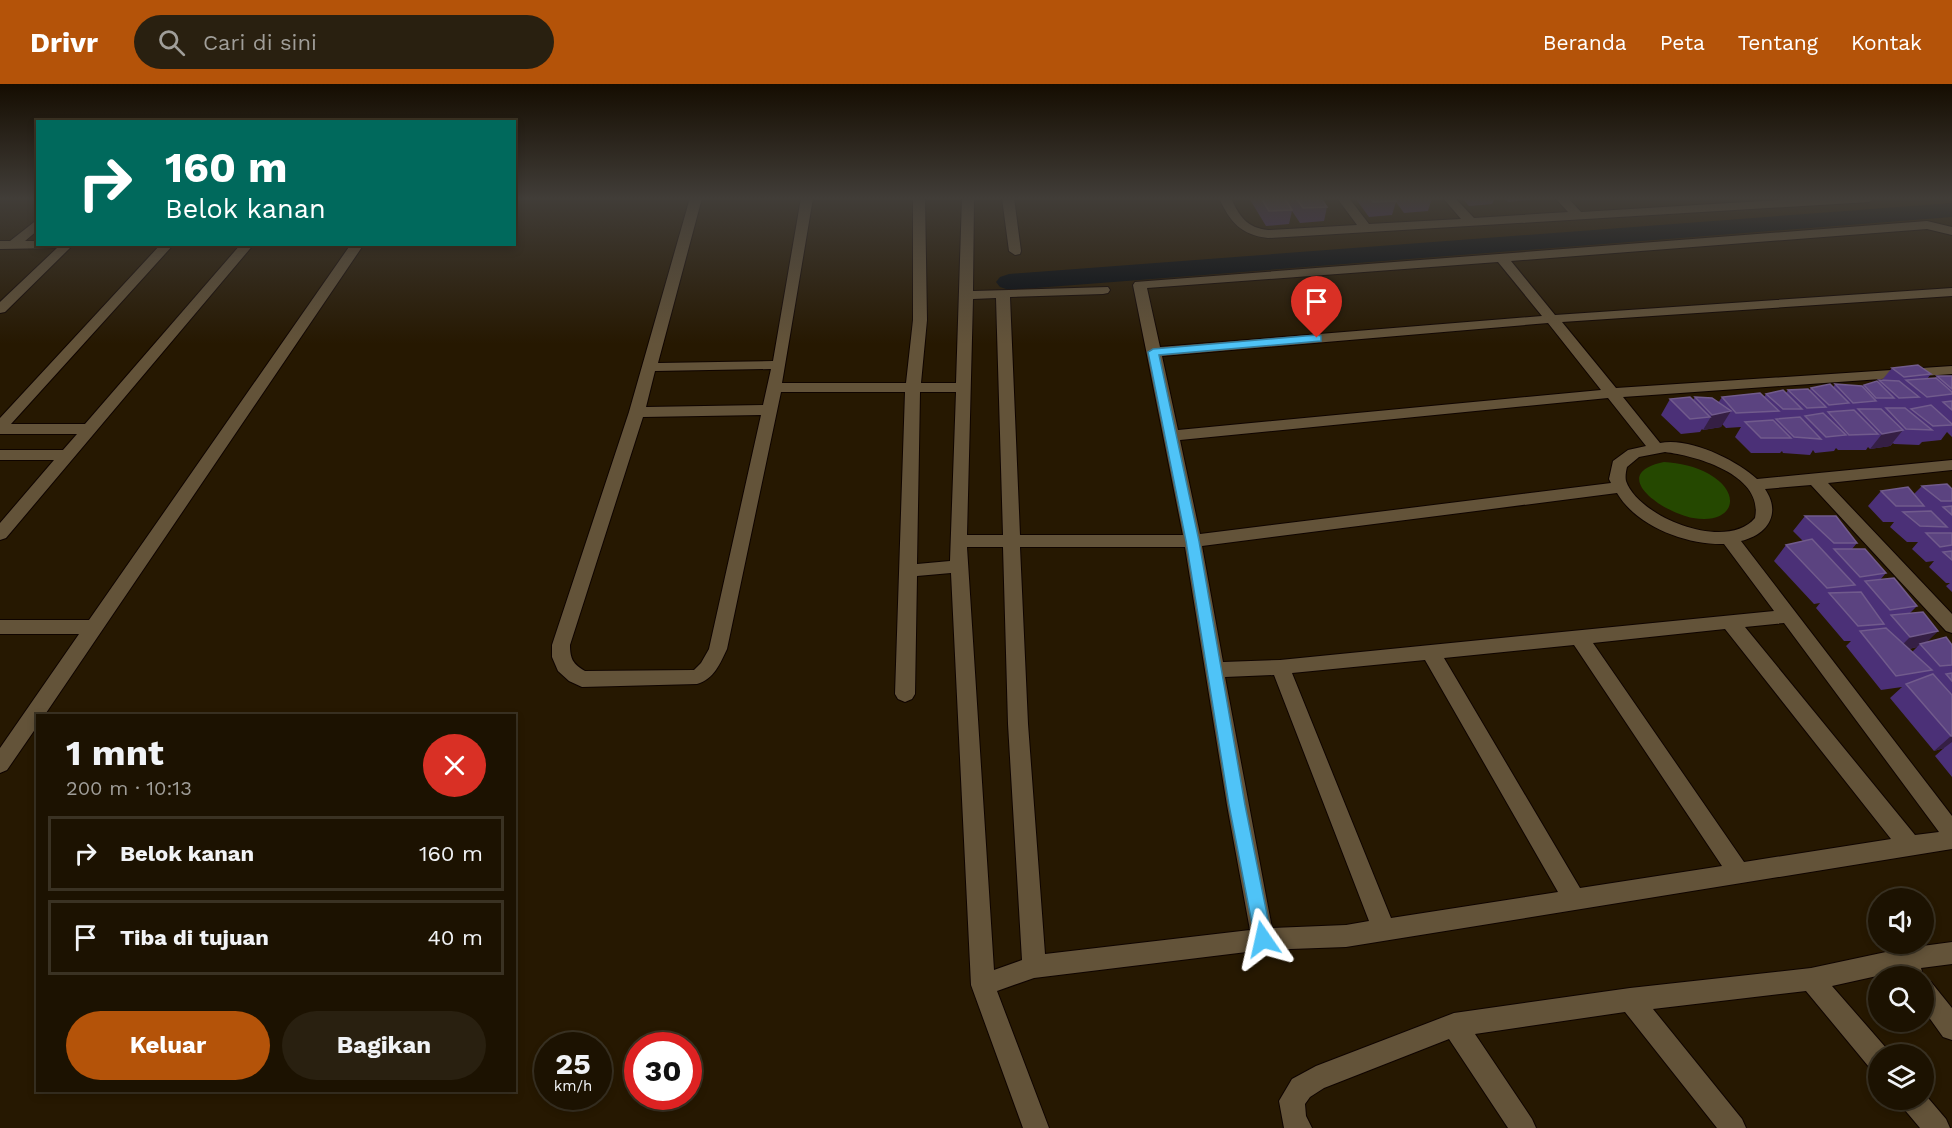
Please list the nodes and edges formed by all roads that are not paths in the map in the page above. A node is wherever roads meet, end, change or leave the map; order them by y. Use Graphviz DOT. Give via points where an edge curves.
graph roads {
  1 [pos="64,247"];
  2 [pos="166,247"];
  3 [pos="247,247"];
  4 [pos="356,247"];
  5 [pos="682,247"];
  6 [pos="799,247"];
  7 [pos="919,247"];
  8 [pos="967,247"];
  9 [pos="1015,247"];
  10 [pos="1656,247"];
  11 [pos="1015,250"];
  12 [pos="1503,259"];
  13 [pos="1104,290"];
  14 [pos="1952,292"];
  15 [pos="1003,294"];
  16 [pos="966,295"];
  17 [pos="0,309"];
  18 [pos="1552,319"];
  19 [pos="1153,352"];
  20 [pos="779,365"];
  21 [pos="649,367"];
  22 [pos="1952,370"];
  23 [pos="913,387"];
  24 [pos="963,387"];
  25 [pos="774,388"];
  26 [pos="1612,393"];
  27 [pos="769,410"];
  28 [pos="637,412"];
  29 [pos="0,428"];
  30 [pos="90,429"];
  31 [pos="1172,436"];
  32 [pos="1656,448"];
  33 [pos="0,455"];
  34 [pos="68,455"];
  35 [pos="1945,466"];
  36 [pos="1815,479"];
  37 [pos="1952,479"];
  38 [pos="1754,485"];
  39 [pos="1621,487"];
  40 [pos="0,534"];
  41 [pos="1730,539"];
  42 [pos="957,541"];
  43 [pos="1012,541"];
  44 [pos="1193,541"];
  45 [pos="959,566"];
  46 [pos="907,572"];
  47 [pos="1788,616"];
  48 [pos="1730,622"];
  49 [pos="1952,626"];
  50 [pos="0,627"];
  51 [pos="95,627"];
  52 [pos="1580,637"];
  53 [pos="1430,651"];
  54 [pos="1280,667"];
  55 [pos="1215,670"];
  56 [pos="905,694"];
  57 [pos="0,764"];
  58 [pos="1952,832"];
  59 [pos="1952,839"];
  60 [pos="1910,846"];
  61 [pos="1739,873"];
  62 [pos="1575,900"];
  63 [pos="1384,930"];
  64 [pos="1263,939"];
  65 [pos="1952,952"];
  66 [pos="1912,966"];
  67 [pos="1034,967"];
  68 [pos="1868,972"];
  69 [pos="1811,979"];
  70 [pos="983,985"];
  71 [pos="1630,1000"];
  72 [pos="1934,1004"];
  73 [pos="1454,1025"];
  74 [pos="1952,1028"];
  75 [pos="1868,1046"];
  76 [pos="1922,1110"];
  77 [pos="1035,1128"];
  78 [pos="1299,1128"];
  79 [pos="1523,1128"];
  80 [pos="1733,1128"];
  81 [pos="1938,1128"];
  1 -- 17 [label="street"];
  2 -- 29 [label="street"];
  3 -- 30 [label="street"];
  4 -- 51 [label="street"];
  5 -- 21 [label="street"];
  6 -- 20 [label="street"];
  7 -- 23 [label="street" via="920,320"];
  8 -- 16 [label="street"];
  9 -- 11 [label="street"];
  10 -- 12 [label="street"];
  12 -- 18 [label="street"];
  12 -- 19 [label="street" via="1140,285"];
  13 -- 15 [label="street"];
  14 -- 18 [label="street"];
  15 -- 16 [label="street"];
  15 -- 43 [label="street"];
  16 -- 24 [label="street"];
  18 -- 19 [label="street"];
  18 -- 26 [label="street"];
  19 -- 31 [label="street"];
  20 -- 21 [label="street"];
  20 -- 25 [label="street"];
  21 -- 28 [label="street"];
  22 -- 26 [label="street"];
  23 -- 24 [label="street"];
  23 -- 25 [label="street"];
  23 -- 46 [label="street"];
  24 -- 42 [label="street"];
  25 -- 27 [label="street"];
  26 -- 31 [label="street"];
  26 -- 32 [label="street"];
  27 -- 28 [label="street"];
  27 -- 28 [label="street" via="718,649 706,673 685,678 582,679 567,671 560,660 561,645"];
  29 -- 30 [label="street"];
  30 -- 34 [label="street"];
  31 -- 44 [label="street"];
  32 -- 38 [label="street" via="1689,450 1714,458"];
  32 -- 39 [label="street" via="1644,448 1627,456 1618,466 1617,481"];
  33 -- 34 [label="street"];
  34 -- 40 [label="street"];
  35 -- 36 [label="street"];
  35 -- 37 [label="street"];
  36 -- 38 [label="street"];
  36 -- 49 [label="street"];
  38 -- 41 [label="street" via="1765,507 1761,526 1749,535"];
  39 -- 41 [label="street" via="1640,511 1659,523 1683,533"];
  39 -- 44 [label="street"];
  41 -- 47 [label="street"];
  42 -- 43 [label="street"];
  42 -- 45 [label="street"];
  43 -- 44 [label="street"];
  43 -- 67 [label="street" via="1018,724"];
  44 -- 55 [label="street"];
  45 -- 46 [label="street"];
  45 -- 70 [label="street"];
  46 -- 56 [label="street"];
  47 -- 48 [label="street"];
  47 -- 58 [label="street"];
  48 -- 52 [label="street"];
  48 -- 60 [label="street"];
  50 -- 51 [label="street"];
  51 -- 57 [label="street"];
  52 -- 53 [label="street"];
  52 -- 61 [label="street"];
  53 -- 54 [label="street"];
  53 -- 62 [label="street"];
  54 -- 55 [label="street"];
  54 -- 63 [label="street"];
  55 -- 64 [label="street"];
  59 -- 60 [label="street"];
  60 -- 61 [label="street"];
  61 -- 62 [label="street"];
  62 -- 63 [label="street"];
  63 -- 64 [label="street" via="1346,936"];
  64 -- 67 [label="street"];
  65 -- 66 [label="street"];
  67 -- 70 [label="street"];
  68 -- 69 [label="street"];
  69 -- 71 [label="street"];
  69 -- 75 [label="street"];
  70 -- 77 [label="street"];
  71 -- 73 [label="street"];
  71 -- 80 [label="street"];
  72 -- 74 [label="street"];
  73 -- 78 [label="street" via="1301,1088 1292,1101"];
  73 -- 79 [label="street"];
  76 -- 81 [label="street"];
}
